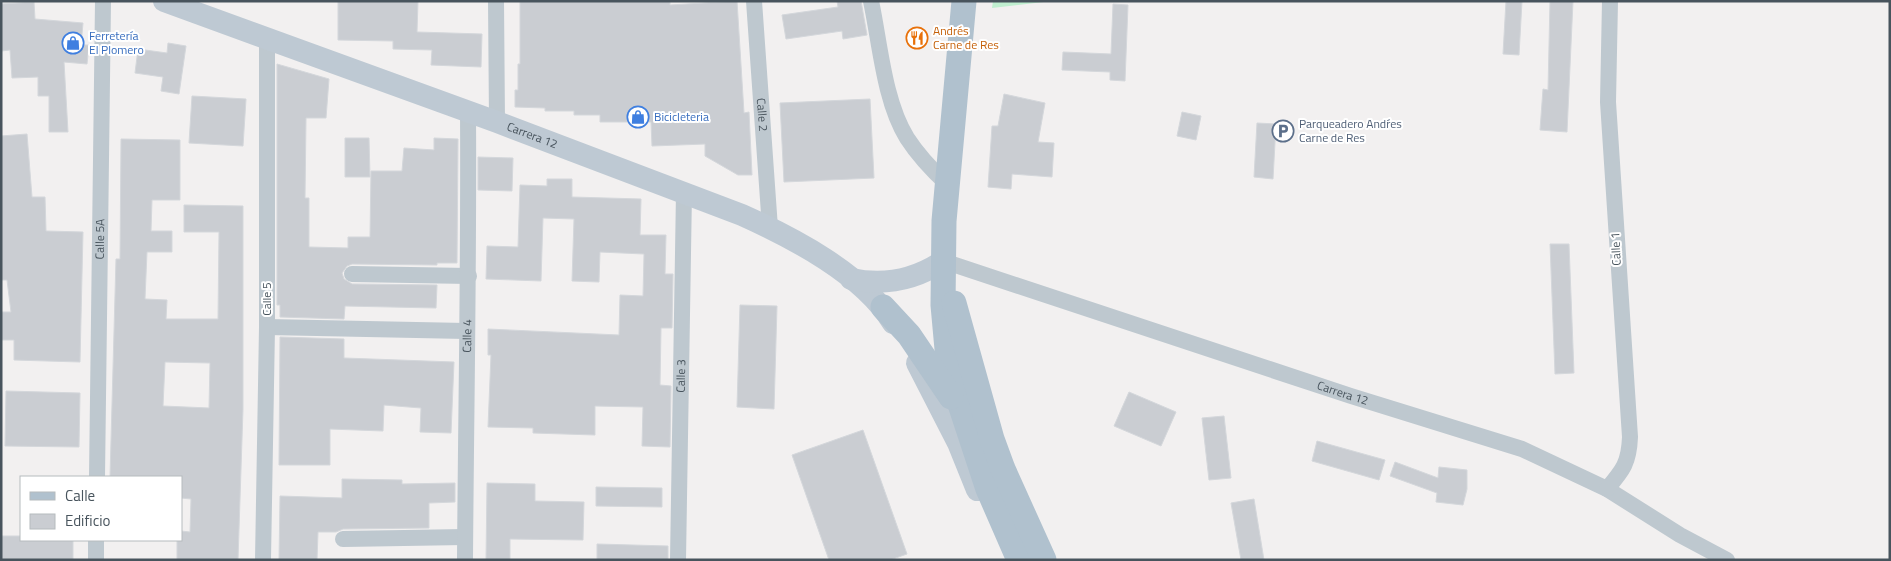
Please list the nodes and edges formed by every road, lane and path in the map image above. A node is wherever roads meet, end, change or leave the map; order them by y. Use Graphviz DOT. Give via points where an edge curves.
graph roads {
  1 [pos="103,1"];
  2 [pos="164,1"];
  3 [pos="496,1"];
  4 [pos="754,1"];
  5 [pos="871,1"];
  6 [pos="964,1"];
  7 [pos="1610,1"];
  8 [pos="196,6"];
  9 [pos="266,38"];
  10 [pos="468,112"];
  11 [pos="496,122"];
  12 [pos="947,184"];
  13 [pos="684,192"];
  14 [pos="770,228"];
  15 [pos="943,260"];
  16 [pos="352,274"];
  17 [pos="469,276"];
  18 [pos="851,279"];
  19 [pos="883,307"];
  20 [pos="267,327"];
  21 [pos="466,331"];
  22 [pos="970,434"];
  23 [pos="97,476"];
  24 [pos="1607,488"];
  25 [pos="465,537"];
  26 [pos="343,540"];
  27 [pos="96,541"];
  28 [pos="96,560"];
  29 [pos="263,560"];
  30 [pos="465,560"];
  31 [pos="678,560"];
  32 [pos="1007,560"];
  33 [pos="1019,560"];
  34 [pos="1043,560"];
  35 [pos="1727,560"];
  1 -- 23 [label="street, Calle 5A"];
  2 -- 8 [label="main road, Carrera 12"];
  3 -- 11 [label="street"];
  4 -- 14 [label="street, Calle 2"];
  5 -- 12 [label="street" via="892,102 906,136 926,165"];
  6 -- 12 [label="main road"];
  7 -- 24 [label="street, Calle 1" via="1608,102 1622,355 1630,437 1624,469"];
  8 -- 9 [label="main road, Carrera 12"];
  9 -- 10 [label="main road, Carrera 12"];
  9 -- 20 [label="street, Calle 5"];
  10 -- 11 [label="main road, Carrera 12"];
  10 -- 17 [label="street, Calle 4"];
  11 -- 13 [label="main road, Carrera 12"];
  12 -- 15 [label="main road"];
  13 -- 14 [label="main road, Carrera 12"];
  13 -- 31 [label="street, Calle 3"];
  14 -- 18 [label="main road, Carrera 12" via="810,250"];
  15 -- 18 [label="main road" via="922,273 899,280 875,283"];
  15 -- 22 [label="main road" via="942,305 947,349 956,392"];
  15 -- 24 [label="street, Carrera 12" via="1351,396 1522,449"];
  15 -- 34 [label="main road" via="992,439"];
  16 -- 17 [label="street"];
  17 -- 21 [label="street, Calle 4"];
  18 -- 19 [label="main road, Carrera 12"];
  19 -- 22 [label="main road" via="932,366"];
  19 -- 32 [label="main road, Carrera 12" via="918,364 958,443"];
  20 -- 21 [label="street"];
  20 -- 29 [label="street, Calle 5"];
  21 -- 25 [label="street, Calle 4"];
  22 -- 33 [label="main road" via="988,489"];
  22 -- 34 [label="main road"];
  24 -- 35 [label="street, Carrera 12" via="1680,535"];
  25 -- 26 [label="street"];
  25 -- 30 [label="street, Calle 4"];
  27 -- 28 [label="street"];
}
